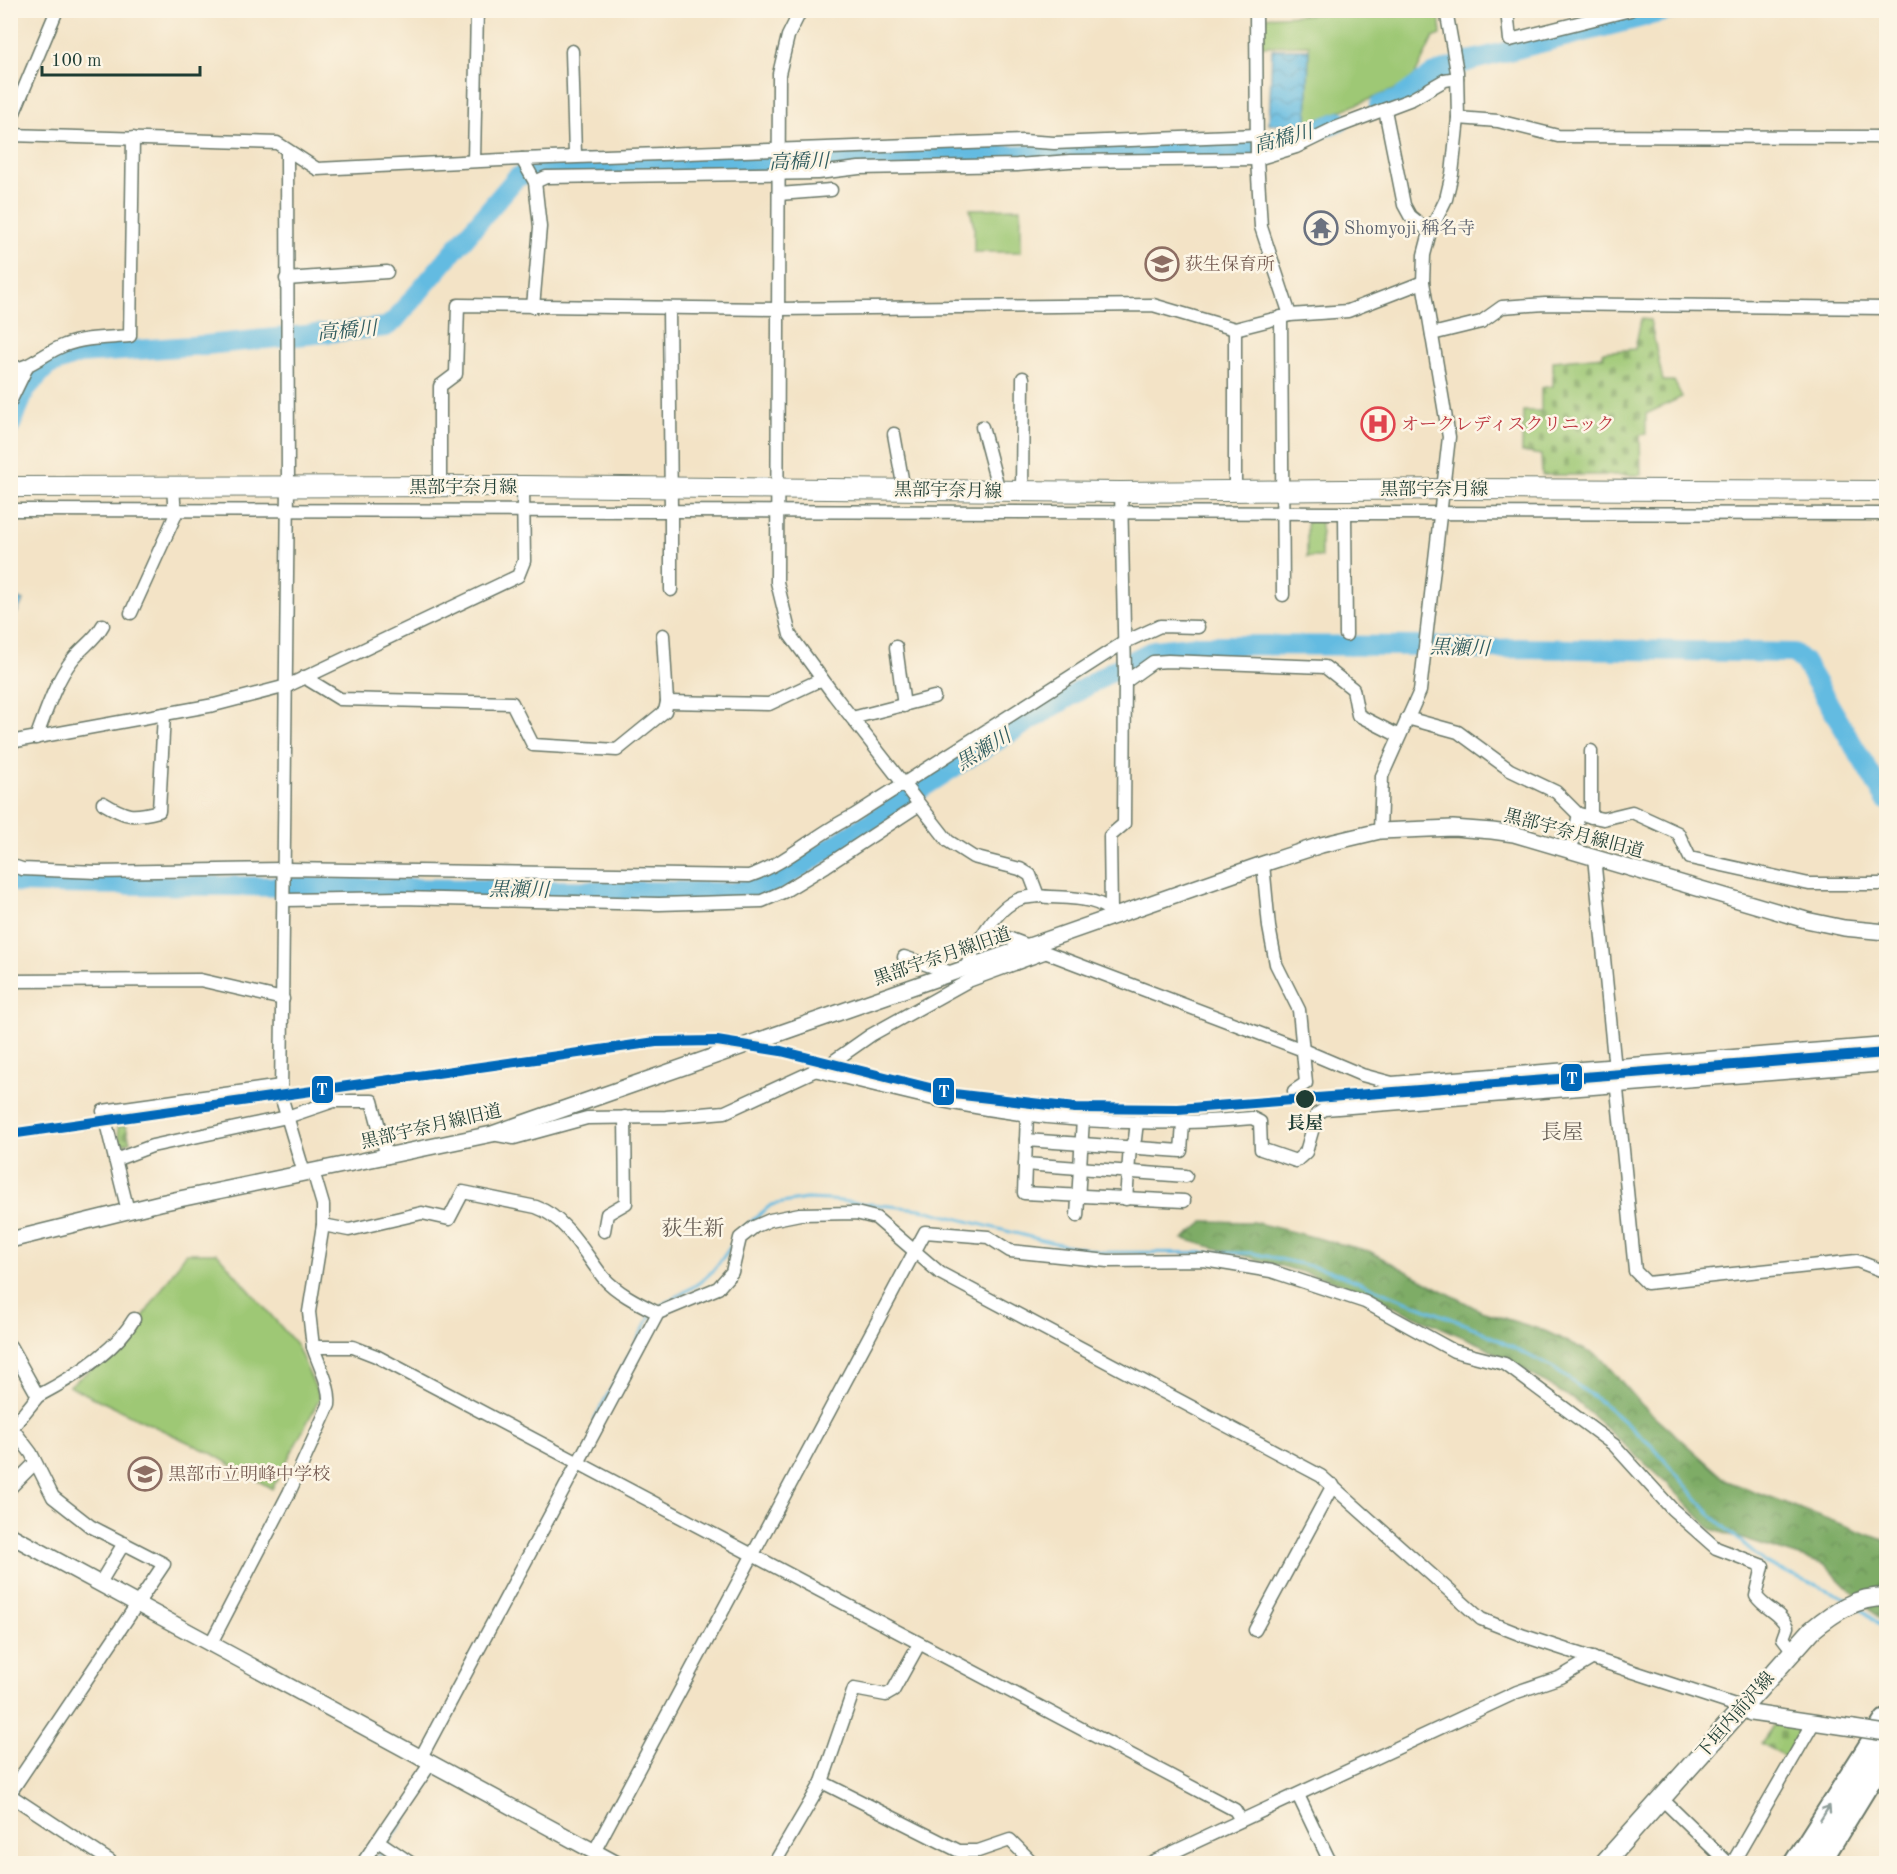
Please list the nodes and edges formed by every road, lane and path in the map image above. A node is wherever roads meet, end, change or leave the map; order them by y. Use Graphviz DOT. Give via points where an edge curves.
graph roads {
  1 [pos="57,10"];
  2 [pos="477,10"];
  3 [pos="801,10"];
  4 [pos="1256,10"];
  5 [pos="1446,10"];
  6 [pos="1507,10"];
  7 [pos="1630,10"];
  8 [pos="572,51"];
  9 [pos="1457,78"];
  10 [pos="1385,110"];
  11 [pos="1458,118"];
  12 [pos="10,122"];
  13 [pos="10,135"];
  14 [pos="1257,135"];
  15 [pos="1887,137"];
  16 [pos="133,138"];
  17 [pos="779,148"];
  18 [pos="287,152"];
  19 [pos="575,155"];
  20 [pos="522,159"];
  21 [pos="1257,159"];
  22 [pos="474,160"];
  23 [pos="779,172"];
  24 [pos="535,182"];
  25 [pos="831,189"];
  26 [pos="779,194"];
  27 [pos="1430,232"];
  28 [pos="387,272"];
  29 [pos="286,279"];
  30 [pos="1423,282"];
  31 [pos="533,307"];
  32 [pos="669,308"];
  33 [pos="1887,308"];
  34 [pos="779,309"];
  35 [pos="1285,316"];
  36 [pos="1235,329"];
  37 [pos="1432,334"];
  38 [pos="26,369"];
  39 [pos="10,370"];
  40 [pos="1023,378"];
  41 [pos="10,402"];
  42 [pos="982,427"];
  43 [pos="894,434"];
  44 [pos="523,486"];
  45 [pos="10,487"];
  46 [pos="173,487"];
  47 [pos="288,487"];
  48 [pos="440,487"];
  49 [pos="778,488"];
  50 [pos="670,489"];
  51 [pos="1444,489"];
  52 [pos="904,490"];
  53 [pos="1283,490"];
  54 [pos="999,491"];
  55 [pos="1022,491"];
  56 [pos="1234,491"];
  57 [pos="1887,491"];
  58 [pos="1121,492"];
  59 [pos="10,510"];
  60 [pos="174,510"];
  61 [pos="524,510"];
  62 [pos="288,511"];
  63 [pos="671,511"];
  64 [pos="777,511"];
  65 [pos="1121,512"];
  66 [pos="1442,512"];
  67 [pos="1283,513"];
  68 [pos="1345,513"];
  69 [pos="1887,514"];
  70 [pos="671,590"];
  71 [pos="1283,595"];
  72 [pos="131,614"];
  73 [pos="103,625"];
  74 [pos="1198,627"];
  75 [pos="663,635"];
  76 [pos="1346,635"];
  77 [pos="896,647"];
  78 [pos="1123,647"];
  79 [pos="304,677"];
  80 [pos="1125,678"];
  81 [pos="822,679"];
  82 [pos="287,686"];
  83 [pos="934,697"];
  84 [pos="667,702"];
  85 [pos="904,706"];
  86 [pos="164,714"];
  87 [pos="852,718"];
  88 [pos="1407,718"];
  89 [pos="1399,736"];
  90 [pos="36,738"];
  91 [pos="10,742"];
  92 [pos="1592,751"];
  93 [pos="904,786"];
  94 [pos="103,803"];
  95 [pos="918,804"];
  96 [pos="1585,816"];
  97 [pos="1380,831"];
  98 [pos="1571,850"];
  99 [pos="1594,857"];
  100 [pos="1263,864"];
  101 [pos="10,865"];
  102 [pos="285,871"];
  103 [pos="1887,884"];
  104 [pos="1038,896"];
  105 [pos="285,902"];
  106 [pos="1113,914"];
  107 [pos="987,930"];
  108 [pos="1887,932"];
  109 [pos="1027,947"];
  110 [pos="1044,953"];
  111 [pos="904,957"];
  112 [pos="959,971"];
  113 [pos="10,981"];
  114 [pos="283,999"];
  115 [pos="1887,1044"];
  116 [pos="1303,1050"];
  117 [pos="1614,1064"];
  118 [pos="1887,1065"];
  119 [pos="814,1070"];
  120 [pos="1617,1085"];
  121 [pos="281,1086"];
  122 [pos="1294,1090"];
  123 [pos="1027,1114"];
  124 [pos="286,1117"];
  125 [pos="625,1117"];
  126 [pos="1083,1119"];
  127 [pos="1137,1122"];
  128 [pos="1183,1124"];
  129 [pos="492,1134"];
  130 [pos="1026,1140"];
  131 [pos="1082,1143"];
  132 [pos="1130,1147"];
  133 [pos="387,1157"];
  134 [pos="115,1160"];
  135 [pos="1025,1164"];
  136 [pos="1080,1168"];
  137 [pos="308,1172"];
  138 [pos="1128,1173"];
  139 [pos="1186,1176"];
  140 [pos="1078,1196"];
  141 [pos="1126,1199"];
  142 [pos="1184,1201"];
  143 [pos="128,1211"];
  144 [pos="1077,1216"];
  145 [pos="323,1225"];
  146 [pos="604,1231"];
  147 [pos="10,1240"];
  148 [pos="915,1249"];
  149 [pos="1887,1272"];
  150 [pos="658,1313"];
  151 [pos="134,1319"];
  152 [pos="313,1347"];
  153 [pos="13,1355"];
  154 [pos="38,1396"];
  155 [pos="35,1462"];
  156 [pos="578,1464"];
  157 [pos="1333,1485"];
  158 [pos="10,1488"];
  159 [pos="10,1534"];
  160 [pos="124,1544"];
  161 [pos="752,1554"];
  162 [pos="100,1583"];
  163 [pos="1887,1597"];
  164 [pos="138,1605"];
  165 [pos="1255,1630"];
  166 [pos="919,1644"];
  167 [pos="210,1645"];
  168 [pos="1793,1651"];
  169 [pos="1593,1658"];
  170 [pos="1742,1707"];
  171 [pos="1887,1720"];
  172 [pos="1814,1722"];
  173 [pos="1887,1733"];
  174 [pos="1887,1753"];
  175 [pos="425,1761"];
  176 [pos="822,1782"];
  177 [pos="10,1794"];
  178 [pos="1298,1795"];
  179 [pos="1662,1799"];
  180 [pos="1242,1820"];
  181 [pos="378,1840"];
  182 [pos="594,1852"];
  183 [pos="111,1863"];
  184 [pos="362,1863"];
  185 [pos="412,1863"];
  186 [pos="616,1863"];
  187 [pos="774,1863"];
  188 [pos="1034,1863"];
  189 [pos="1148,1863"];
  190 [pos="1331,1863"];
  191 [pos="1603,1863"];
  192 [pos="1731,1863"];
  193 [pos="1795,1863"];
  194 [pos="1818,1863"];
  1 -- 12 [label="street"];
  2 -- 22 [label="street"];
  3 -- 17 [label="street" via="788,36 779,74"];
  4 -- 14 [label="street"];
  5 -- 9 [label="street"];
  6 -- 7 [label="street" via="1510,40"];
  8 -- 19 [label="street"];
  9 -- 10 [label="street" via="1445,80"];
  9 -- 11 [label="street"];
  10 -- 21 [label="street"];
  10 -- 27 [label="street" via="1404,205 1410,216"];
  11 -- 15 [label="street" via="1498,121 1558,136"];
  11 -- 27 [label="street" via="1446,199"];
  13 -- 16 [label="street"];
  14 -- 17 [label="street"];
  14 -- 21 [label="street"];
  16 -- 18 [label="street" via="277,143"];
  16 -- 38 [label="street" via="130,336 67,344 46,353"];
  17 -- 19 [label="street"];
  17 -- 23 [label="street"];
  18 -- 22 [label="street" via="317,169"];
  18 -- 29 [label="street"];
  19 -- 20 [label="street"];
  20 -- 22 [label="street"];
  20 -- 24 [label="street"];
  21 -- 23 [label="street" via="1070,161"];
  21 -- 35 [label="street" via="1261,227"];
  23 -- 24 [label="street" via="546,177"];
  23 -- 26 [label="street"];
  24 -- 31 [label="street" via="540,227"];
  25 -- 26 [label="street"];
  26 -- 34 [label="street"];
  27 -- 30 [label="street"];
  28 -- 29 [label="street"];
  29 -- 47 [label="street"];
  30 -- 35 [label="street" via="1348,311"];
  30 -- 37 [label="street"];
  31 -- 32 [label="street"];
  31 -- 48 [label="street" via="458,305 456,374 440,386"];
  32 -- 34 [label="street"];
  32 -- 50 [label="street"];
  33 -- 37 [label="street" via="1545,304 1502,308 1481,322"];
  34 -- 36 [label="street" via="1153,306"];
  34 -- 49 [label="street"];
  35 -- 36 [label="street"];
  35 -- 53 [label="street"];
  36 -- 56 [label="street"];
  37 -- 51 [label="street" via="1449,437"];
  38 -- 39 [label="street"];
  38 -- 41 [label="street"];
  40 -- 55 [label="street"];
  42 -- 54 [label="street"];
  43 -- 52 [label="street"];
  44 -- 48 [label="main road, 黒部宇奈月線"];
  44 -- 50 [label="main road, 黒部宇奈月線"];
  44 -- 61 [label="street"];
  45 -- 46 [label="main road, 黒部宇奈月線"];
  46 -- 47 [label="main road, 黒部宇奈月線"];
  46 -- 60 [label="street"];
  47 -- 48 [label="main road, 黒部宇奈月線"];
  47 -- 62 [label="street"];
  49 -- 50 [label="main road, 黒部宇奈月線"];
  49 -- 52 [label="main road, 黒部宇奈月線"];
  49 -- 64 [label="street"];
  50 -- 63 [label="street"];
  51 -- 53 [label="main road, 黒部宇奈月線"];
  51 -- 57 [label="main road, 黒部宇奈月線"];
  51 -- 66 [label="street"];
  52 -- 54 [label="main road, 黒部宇奈月線"];
  53 -- 56 [label="main road, 黒部宇奈月線"];
  53 -- 67 [label="street"];
  54 -- 55 [label="main road, 黒部宇奈月線"];
  55 -- 58 [label="main road, 黒部宇奈月線"];
  56 -- 58 [label="main road, 黒部宇奈月線"];
  58 -- 65 [label="street"];
  59 -- 60 [label="street"];
  60 -- 62 [label="street"];
  60 -- 72 [label="street" via="175,516"];
  61 -- 62 [label="street"];
  61 -- 63 [label="street"];
  61 -- 79 [label="street" via="524,561 519,576"];
  62 -- 82 [label="street"];
  63 -- 64 [label="street"];
  63 -- 70 [label="street"];
  64 -- 65 [label="street"];
  64 -- 81 [label="street" via="777,582 782,609 790,635"];
  65 -- 67 [label="street"];
  65 -- 78 [label="street"];
  66 -- 68 [label="street"];
  66 -- 69 [label="street"];
  66 -- 88 [label="street" via="1420,691"];
  67 -- 68 [label="street"];
  67 -- 71 [label="street"];
  68 -- 76 [label="street"];
  73 -- 90 [label="street" via="95,640 62,675"];
  74 -- 78 [label="street" via="1160,626"];
  75 -- 84 [label="street"];
  77 -- 85 [label="street"];
  78 -- 80 [label="street"];
  78 -- 93 [label="street"];
  79 -- 82 [label="street"];
  79 -- 84 [label="street" via="340,699 512,703 533,746 617,750 665,711"];
  80 -- 89 [label="street" via="1153,662 1325,667 1353,689 1358,715"];
  80 -- 106 [label="street" via="1124,824 1110,836"];
  81 -- 84 [label="street" via="769,704"];
  81 -- 87 [label="street"];
  82 -- 86 [label="street"];
  82 -- 102 [label="street"];
  83 -- 85 [label="street"];
  85 -- 87 [label="street"];
  86 -- 90 [label="street"];
  86 -- 94 [label="street" via="159,811 123,815"];
  87 -- 93 [label="street"];
  88 -- 89 [label="street"];
  88 -- 96 [label="street" via="1458,732 1510,770 1556,792"];
  89 -- 97 [label="street" via="1382,776"];
  90 -- 91 [label="street"];
  92 -- 96 [label="street"];
  93 -- 95 [label="street"];
  93 -- 102 [label="street" via="764,871 749,876"];
  95 -- 104 [label="street" via="948,841 973,857 1029,875"];
  95 -- 105 [label="street" via="817,871 762,901 659,904 400,898"];
  96 -- 98 [label="street"];
  96 -- 103 [label="street" via="1603,819 1632,812 1678,833 1690,858 1809,884"];
  97 -- 98 [label="street, 黒部宇奈月線旧道" via="1492,831"];
  97 -- 100 [label="street, 黒部宇奈月線旧道"];
  98 -- 99 [label="street, 黒部宇奈月線旧道"];
  99 -- 108 [label="street, 黒部宇奈月線旧道" via="1806,920"];
  99 -- 117 [label="street"];
  100 -- 106 [label="street, 黒部宇奈月線旧道"];
  100 -- 116 [label="street" via="1276,964 1299,1010"];
  101 -- 102 [label="street" via="22,869 97,872"];
  102 -- 105 [label="street"];
  104 -- 106 [label="street" via="1095,902"];
  104 -- 107 [label="street" via="1019,899 1003,910"];
  105 -- 114 [label="street"];
  106 -- 109 [label="street, 黒部宇奈月線旧道"];
  107 -- 109 [label="street"];
  107 -- 112 [label="street"];
  109 -- 110 [label="street"];
  109 -- 112 [label="street, 黒部宇奈月線旧道"];
  110 -- 116 [label="street"];
  110 -- 119 [label="street" via="968,981"];
  111 -- 112 [label="street"];
  112 -- 129 [label="street, 黒部宇奈月線旧道"];
  113 -- 114 [label="street" via="200,980"];
  114 -- 121 [label="street"];
  115 -- 117 [label="street"];
  116 -- 117 [label="street" via="1392,1083"];
  116 -- 122 [label="street" via="1306,1083"];
  117 -- 120 [label="street"];
  118 -- 120 [label="street"];
  119 -- 123 [label="street" via="953,1103"];
  119 -- 125 [label="street" via="724,1112"];
  120 -- 128 [label="street" via="1326,1109 1317,1114 1306,1152 1296,1161 1261,1149 1260,1122 1252,1118"];
  120 -- 149 [label="street" via="1635,1271 1647,1283 1857,1261"];
  121 -- 124 [label="street"];
  121 -- 134 [label="street" via="104,1111"];
  123 -- 126 [label="street"];
  123 -- 130 [label="street"];
  124 -- 133 [label="street" via="334,1101 372,1101"];
  124 -- 134 [label="street" via="152,1146"];
  124 -- 137 [label="street"];
  125 -- 129 [label="street" via="587,1118 514,1138"];
  125 -- 146 [label="street" via="626,1203 606,1214"];
  126 -- 127 [label="street"];
  126 -- 131 [label="street"];
  127 -- 128 [label="street"];
  127 -- 132 [label="street"];
  128 -- 132 [label="street" via="1181,1150"];
  129 -- 133 [label="street, 黒部宇奈月線旧道"];
  130 -- 131 [label="street"];
  130 -- 135 [label="street"];
  131 -- 132 [label="street"];
  131 -- 136 [label="street"];
  132 -- 138 [label="street"];
  133 -- 137 [label="street, 黒部宇奈月線旧道"];
  134 -- 143 [label="street"];
  135 -- 136 [label="street"];
  135 -- 140 [label="street" via="1024,1193"];
  136 -- 138 [label="street"];
  136 -- 140 [label="street"];
  137 -- 143 [label="street, 黒部宇奈月線旧道"];
  137 -- 145 [label="street" via="323,1205"];
  138 -- 139 [label="street"];
  138 -- 141 [label="street"];
  140 -- 141 [label="street"];
  140 -- 144 [label="street"];
  141 -- 142 [label="street"];
  143 -- 147 [label="street, 黒部宇奈月線旧道"];
  145 -- 150 [label="street" via="349,1230 422,1213 449,1219 463,1192 536,1207 546,1210 574,1235 604,1279"];
  145 -- 152 [label="street" via="309,1312"];
  148 -- 150 [label="street" via="876,1218 856,1213 800,1214 770,1220 740,1238 732,1272 718,1288"];
  148 -- 157 [label="street" via="940,1273"];
  148 -- 161 [label="street"];
  148 -- 168 [label="street" via="925,1232 951,1232 988,1237 1010,1251 1108,1261 1204,1260 1271,1271 1365,1302 1454,1351 1505,1364 1614,1445 1672,1509 1716,1548 1763,1566 1756,1596 1763,1606 1782,1616 1787,1627 1783,1638"];
  150 -- 156 [label="street"];
  151 -- 154 [label="street" via="108,1349"];
  152 -- 156 [label="street" via="353,1347 376,1356"];
  152 -- 167 [label="street" via="331,1392 330,1406"];
  153 -- 154 [label="street"];
  154 -- 155 [label="street" via="12,1428"];
  155 -- 158 [label="street"];
  155 -- 160 [label="street" via="53,1497 90,1526"];
  156 -- 161 [label="street"];
  156 -- 175 [label="street"];
  157 -- 165 [label="street"];
  157 -- 169 [label="street" via="1481,1619"];
  159 -- 162 [label="street"];
  160 -- 162 [label="street"];
  160 -- 164 [label="street" via="164,1564"];
  161 -- 166 [label="street"];
  161 -- 182 [label="street"];
  162 -- 164 [label="street"];
  163 -- 168 [label="main road, 下垣内前沢線" via="1864,1598 1833,1613"];
  164 -- 167 [label="street"];
  164 -- 177 [label="street"];
  166 -- 176 [label="street" via="893,1691 886,1695 854,1689"];
  166 -- 180 [label="street" via="1235,1810"];
  167 -- 175 [label="street"];
  168 -- 170 [label="main road, 下垣内前沢線"];
  169 -- 170 [label="street"];
  169 -- 178 [label="street" via="1561,1677 1517,1692"];
  170 -- 172 [label="street" via="1751,1713"];
  170 -- 179 [label="main road, 下垣内前沢線"];
  193 -- 171 [label="highway, one-way"];
  172 -- 173 [label="street, bridge"];
  172 -- 192 [label="street"];
  174 -- 194 [label="highway"];
  175 -- 181 [label="street"];
  175 -- 182 [label="street"];
  176 -- 187 [label="street"];
  176 -- 188 [label="street" via="959,1851 978,1851 1010,1840"];
  177 -- 183 [label="street"];
  178 -- 180 [label="street"];
  178 -- 190 [label="street"];
  179 -- 191 [label="main road, 下垣内前沢線"];
  179 -- 192 [label="street"];
  180 -- 189 [label="street"];
  181 -- 184 [label="street"];
  181 -- 185 [label="street"];
  182 -- 186 [label="street"];
}
